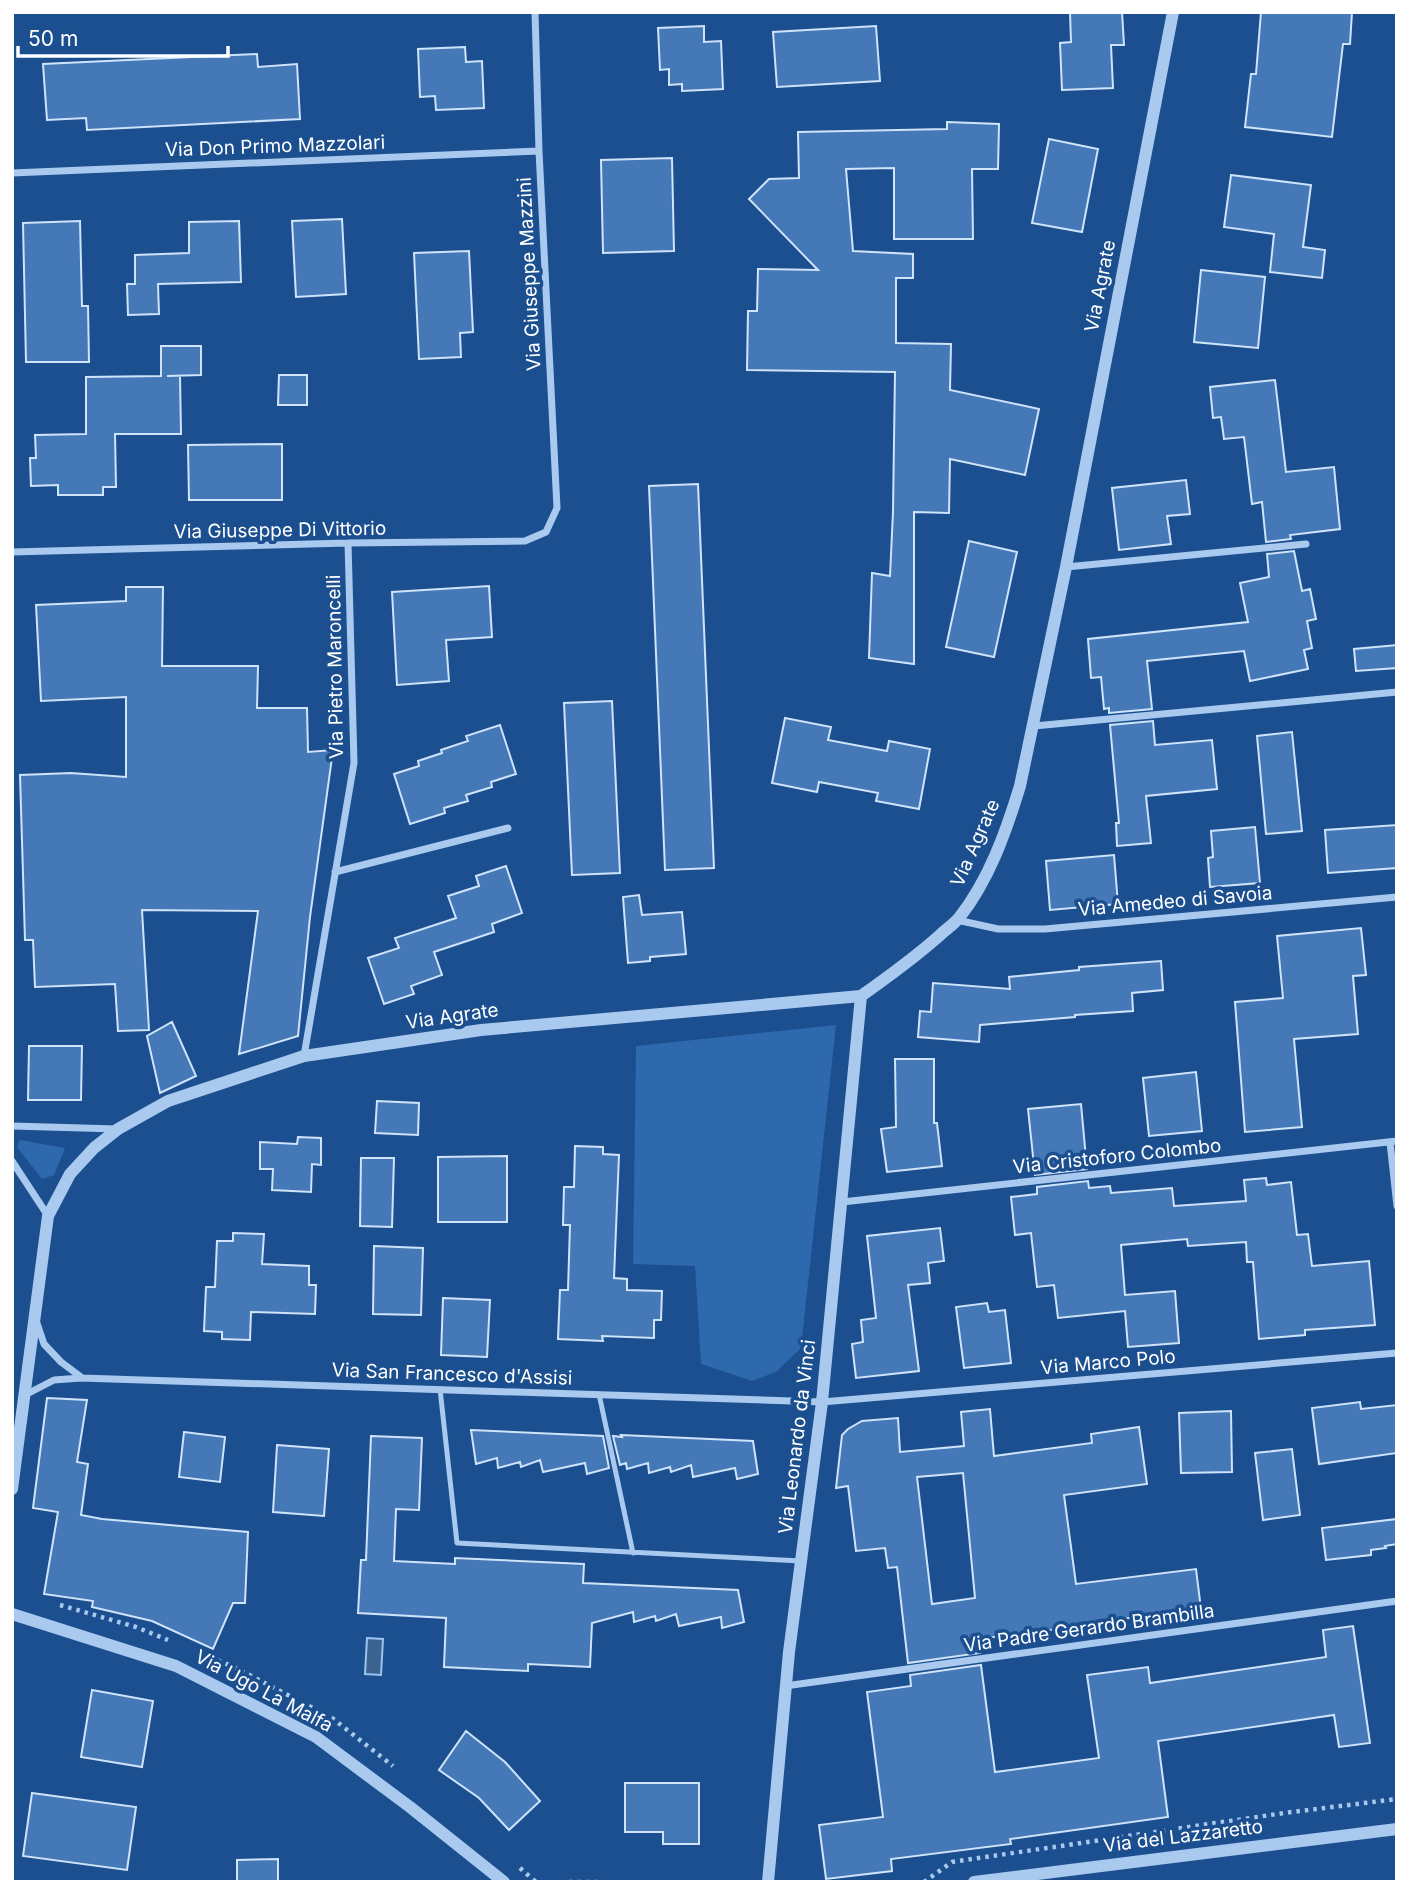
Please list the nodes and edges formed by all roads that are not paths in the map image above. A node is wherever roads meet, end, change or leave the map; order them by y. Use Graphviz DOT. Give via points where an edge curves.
graph roads {
  1 [pos="535,12"];
  2 [pos="1173,12"];
  3 [pos="539,151"];
  4 [pos="12,173"];
  5 [pos="546,532"];
  6 [pos="348,543"];
  7 [pos="1306,544"];
  8 [pos="12,552"];
  9 [pos="1066,567"];
  10 [pos="1397,692"];
  11 [pos="1034,726"];
  12 [pos="508,828"];
  13 [pos="335,872"];
  14 [pos="1397,897"];
  15 [pos="957,920"];
  16 [pos="861,996"];
  17 [pos="304,1056"];
  18 [pos="12,1126"];
  19 [pos="118,1129"];
  20 [pos="1393,1142"];
  21 [pos="12,1161"];
  22 [pos="842,1202"];
  23 [pos="1397,1206"];
  24 [pos="48,1216"];
  25 [pos="34,1314"];
  26 [pos="1397,1353"];
  27 [pos="81,1378"];
  28 [pos="440,1389"];
  29 [pos="599,1394"];
  30 [pos="23,1396"];
  31 [pos="822,1402"];
  32 [pos="12,1489"];
  33 [pos="633,1553"];
  34 [pos="801,1561"];
  35 [pos="1397,1601"];
  36 [pos="12,1614"];
  37 [pos="785,1686"];
  38 [pos="1397,1829"];
  39 [pos="504,1882"];
  40 [pos="768,1882"];
  41 [pos="974,1882"];
  1 -- 3 [label="street, Via Giuseppe Mazzini"];
  2 -- 9 [label="street, Via Agrate"];
  3 -- 4 [label="street, Via Don Primo Mazzolari"];
  3 -- 5 [label="street, Via Giuseppe Mazzini" via="557,508"];
  5 -- 6 [label="street, Via Giuseppe Di Vittorio" via="525,541"];
  6 -- 8 [label="street, Via Giuseppe Di Vittorio"];
  6 -- 13 [label="street, Via Pietro Maroncelli" via="354,763"];
  7 -- 9 [label="street"];
  9 -- 11 [label="street, Via Agrate"];
  10 -- 11 [label="street"];
  11 -- 15 [label="street, Via Agrate" via="1020,786 998,848"];
  12 -- 13 [label="street"];
  13 -- 17 [label="street, Via Pietro Maroncelli"];
  14 -- 15 [label="street, Via Amedeo di Savoia" via="1045,929 998,929"];
  15 -- 16 [label="street, Via Agrate"];
  16 -- 17 [label="street, Via Agrate" via="481,1030"];
  16 -- 22 [label="street, Via Leonardo da Vinci"];
  17 -- 19 [label="street, Via Agrate" via="169,1101"];
  18 -- 19 [label="street"];
  19 -- 24 [label="street, Via Agrate" via="70,1174"];
  20 -- 22 [label="street, Via Cristoforo Colombo"];
  20 -- 23 [label="street"];
  21 -- 24 [label="street"];
  22 -- 31 [label="street, Via Leonardo da Vinci"];
  24 -- 25 [label="street, Via Agrate"];
  25 -- 27 [label="street" via="44,1344"];
  25 -- 30 [label="street, Via Agrate"];
  26 -- 31 [label="street, Via Marco Polo"];
  27 -- 28 [label="street, Via San Francesco d'Assisi"];
  27 -- 30 [label="street, Via San Francesco d'Assisi" via="54,1380"];
  28 -- 29 [label="street, Via San Francesco d'Assisi"];
  28 -- 33 [label="lane" via="457,1543"];
  29 -- 31 [label="street, Via San Francesco d'Assisi"];
  29 -- 33 [label="lane"];
  30 -- 32 [label="street, Via Agrate"];
  31 -- 34 [label="street, Via Leonardo da Vinci"];
  33 -- 34 [label="lane"];
  34 -- 37 [label="street, Via Leonardo da Vinci"];
  35 -- 37 [label="street, Via Padre Gerardo Brambilla"];
  36 -- 39 [label="street, Via Ugo La Malfa" via="176,1666 316,1737"];
  37 -- 40 [label="street, Via Leonardo da Vinci"];
  38 -- 41 [label="street, Via del Lazzaretto"];
}
